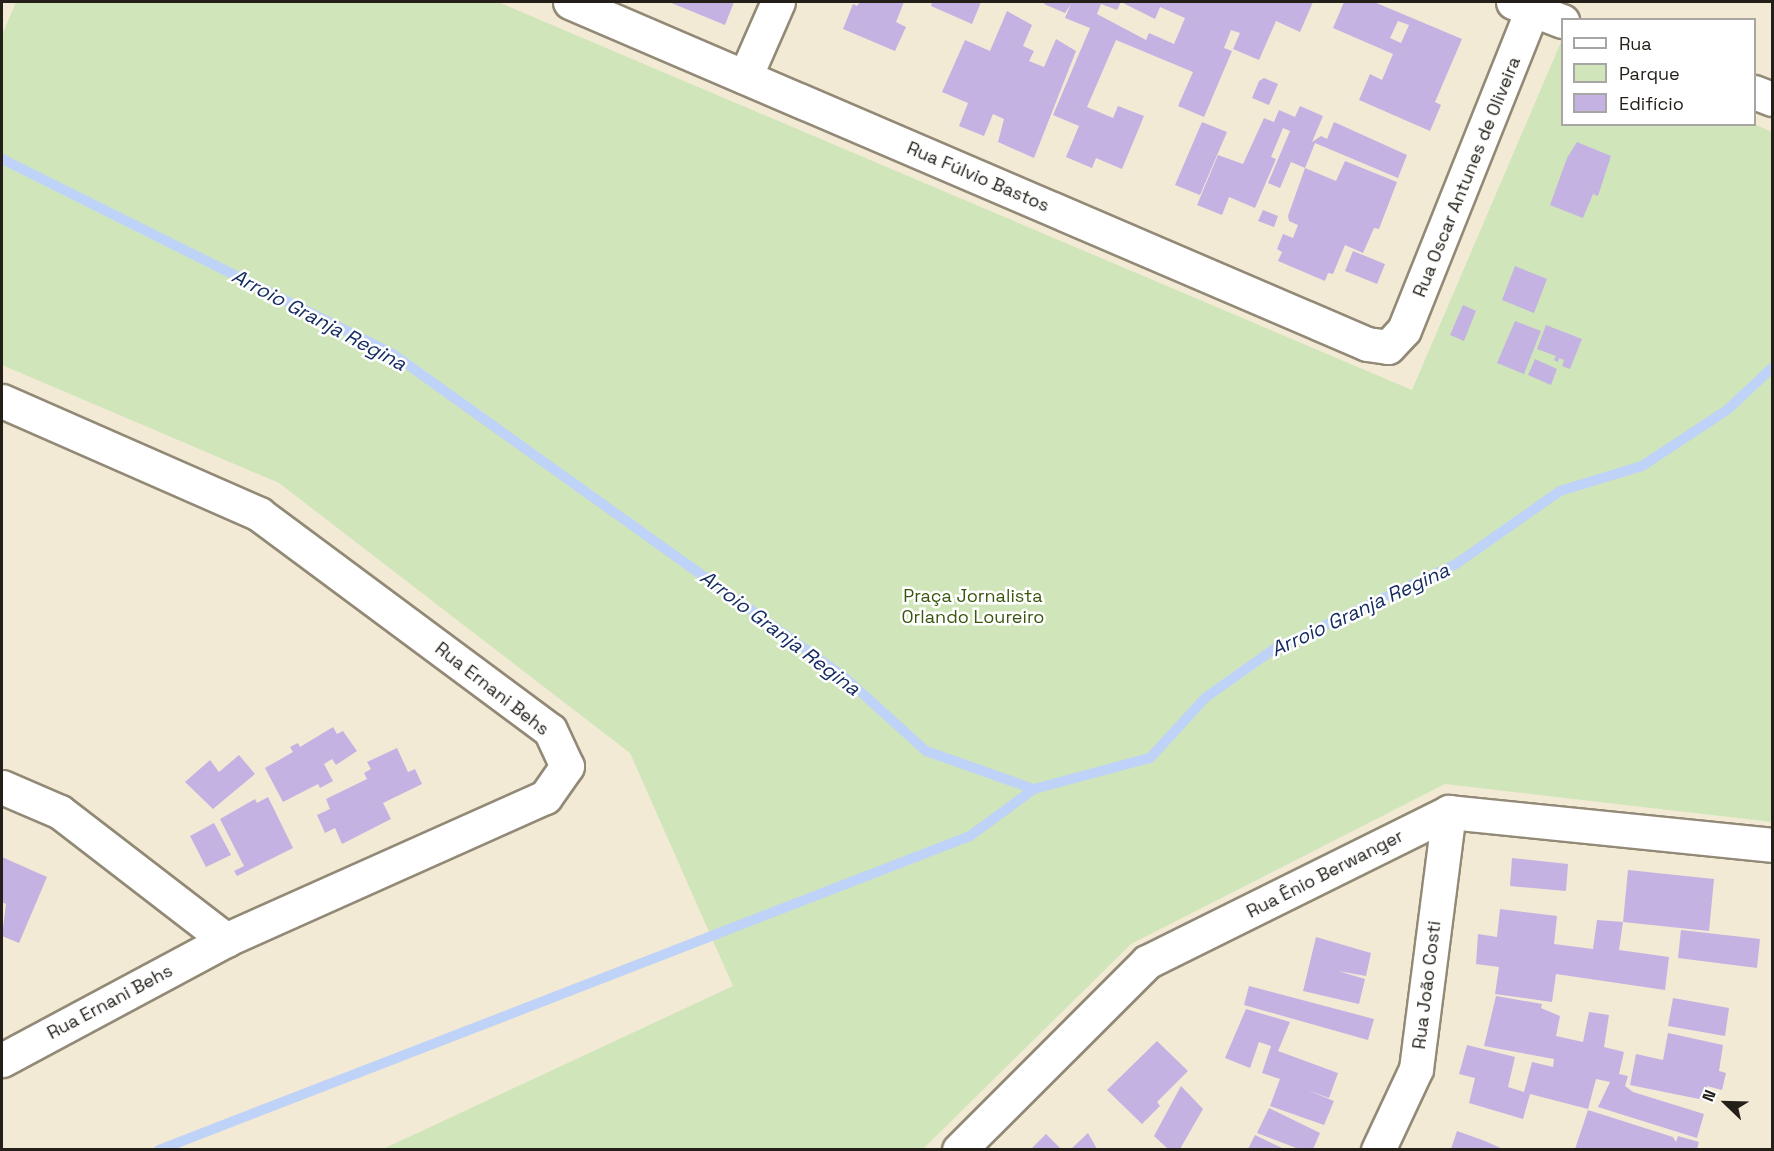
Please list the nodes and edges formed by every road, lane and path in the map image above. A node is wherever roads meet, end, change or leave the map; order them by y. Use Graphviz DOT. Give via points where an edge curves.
graph roads {
  1 [pos="570,2"];
  2 [pos="778,2"];
  3 [pos="1536,9"];
  4 [pos="745,77"];
  5 [pos="1756,92"];
  6 [pos="1773,99"];
  7 [pos="1388,347"];
  8 [pos="2,401"];
  9 [pos="2,787"];
  10 [pos="1449,812"];
  11 [pos="1773,845"];
  12 [pos="226,940"];
  13 [pos="2,1060"];
  14 [pos="959,1149"];
  15 [pos="1378,1149"];
  1 -- 4 [label="street, Rua Fúlvio Bastos"];
  2 -- 4 [label="street"];
  3 -- 7 [label="street, Rua Oscar Antunes de Oliveira" via="1404,330"];
  4 -- 7 [label="street, Rua Fúlvio Bastos" via="1367,344"];
  5 -- 6 [label="street"];
  8 -- 12 [label="street, Rua Ernani Behs" via="259,514 550,730 567,766 544,797"];
  9 -- 12 [label="street" via="60,812"];
  10 -- 11 [label="street"];
  10 -- 14 [label="street, Rua Ênio Berwanger" via="1147,962"];
  10 -- 15 [label="street, Rua João Costi" via="1416,1069"];
  12 -- 13 [label="street, Rua Ernani Behs"];
}
